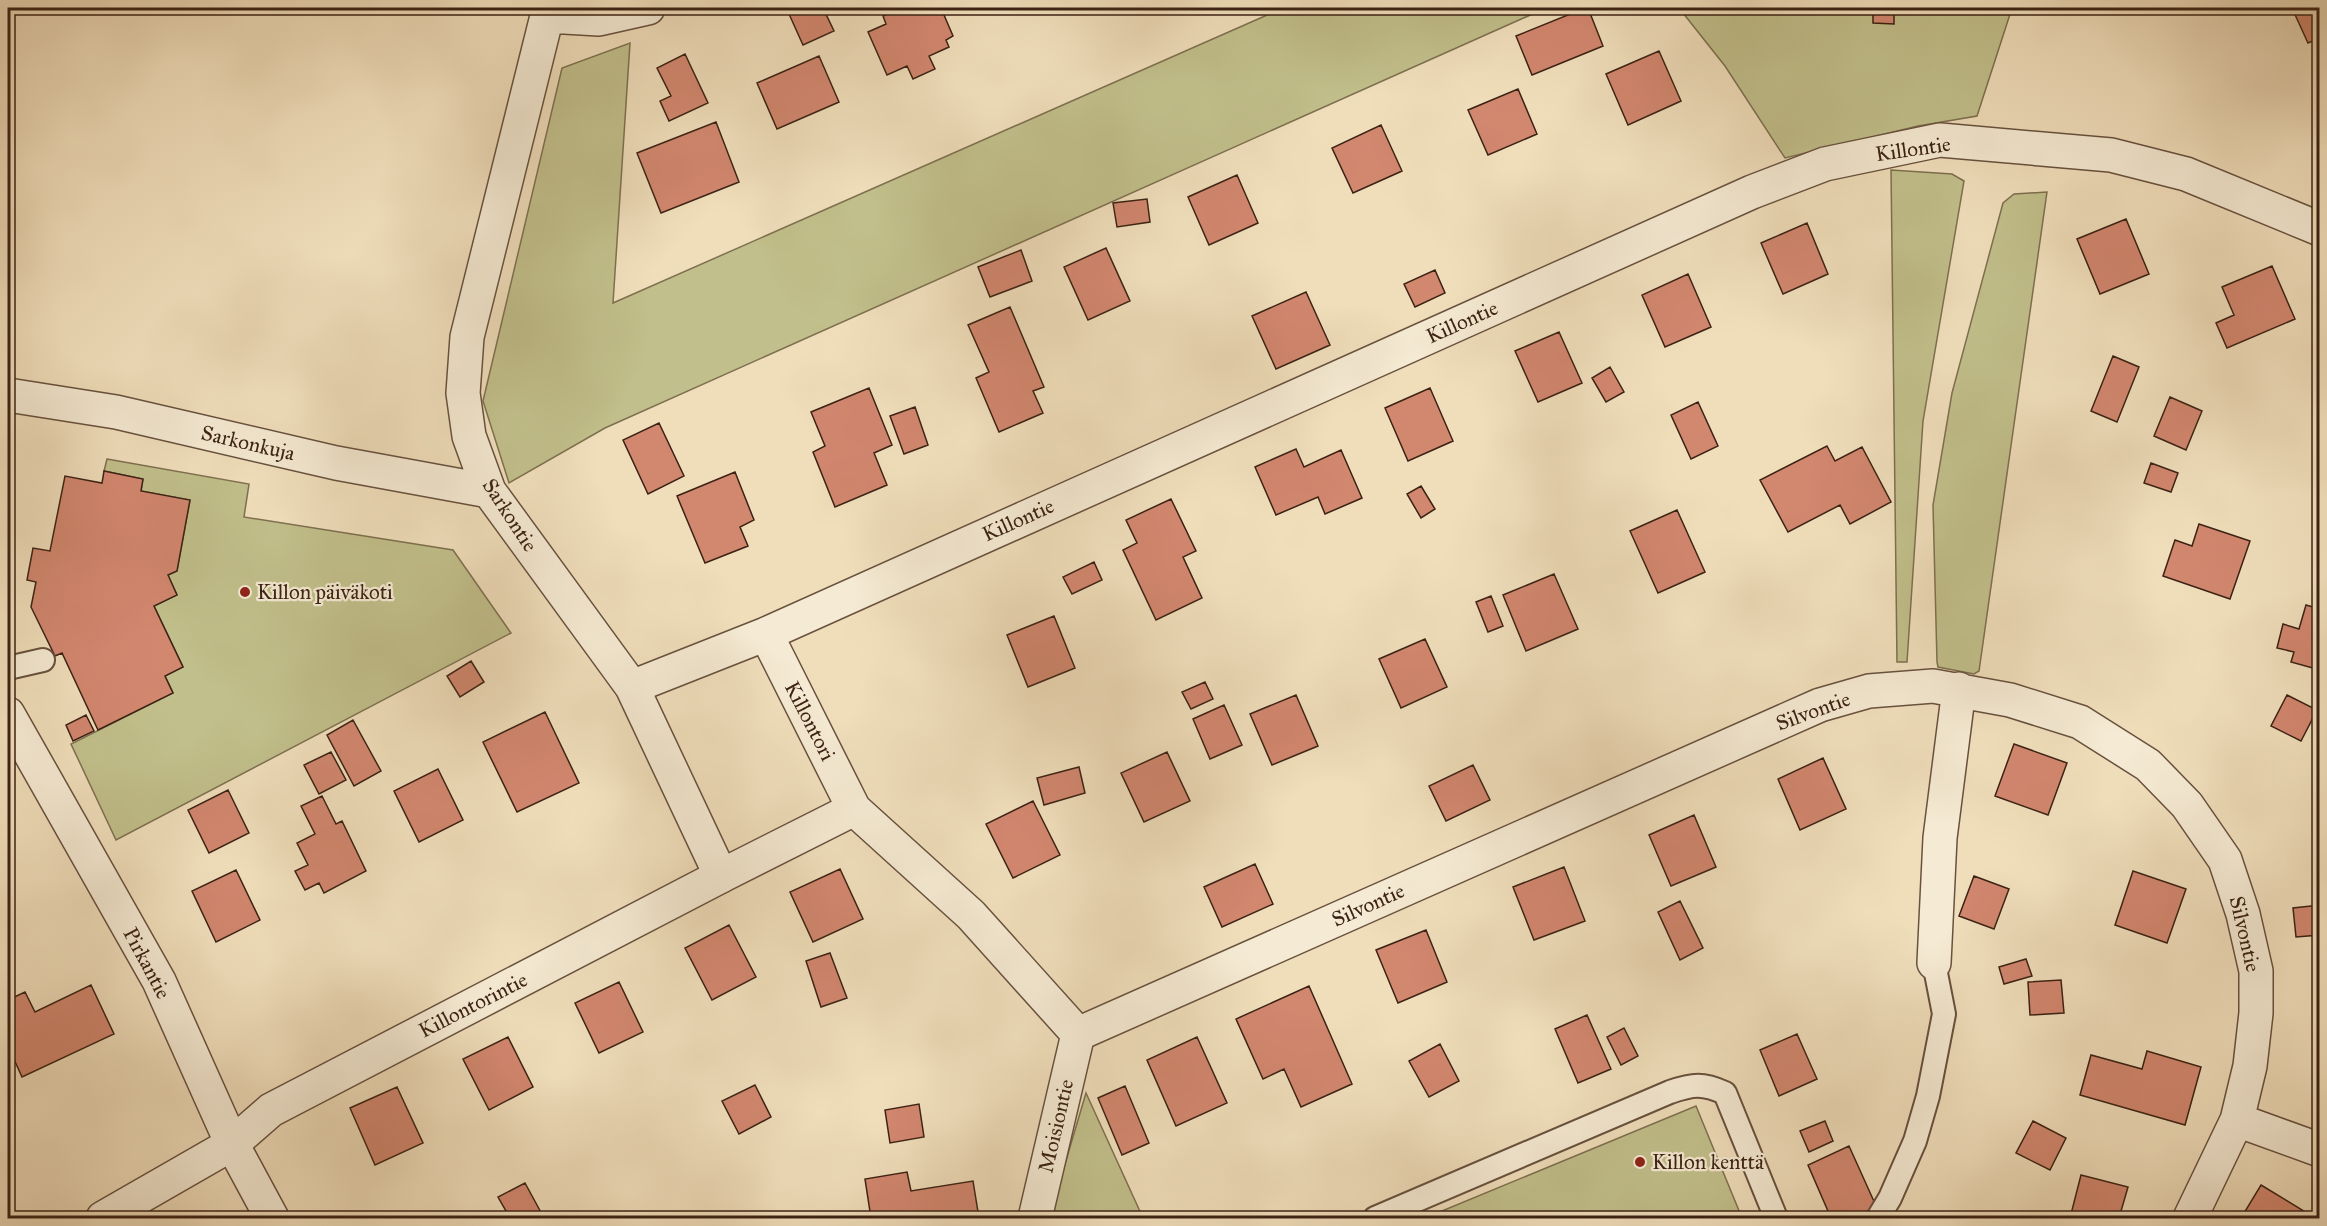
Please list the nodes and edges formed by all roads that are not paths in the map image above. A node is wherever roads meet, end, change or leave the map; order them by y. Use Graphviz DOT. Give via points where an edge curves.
graph roads {
  1 [pos="648,8"];
  2 [pos="547,12"];
  3 [pos="2319,229"];
  4 [pos="8,395"];
  5 [pos="489,491"];
  6 [pos="766,634"];
  7 [pos="43,660"];
  8 [pos="8,668"];
  9 [pos="632,687"];
  10 [pos="1959,689"];
  11 [pos="8,714"];
  12 [pos="854,809"];
  13 [pos="721,876"];
  14 [pos="1934,963"];
  15 [pos="1078,1034"];
  16 [pos="2237,1120"];
  17 [pos="232,1144"];
  18 [pos="2319,1150"];
  19 [pos="103,1218"];
  20 [pos="272,1218"];
  21 [pos="1035,1218"];
  22 [pos="1375,1218"];
  23 [pos="1776,1218"];
  24 [pos="1878,1218"];
  25 [pos="2190,1218"];
  1 -- 2 [label="street" via="599,19"];
  2 -- 5 [label="street, Sarkontie" via="467,337 463,393 469,436"];
  3 -- 6 [label="street, Killontie" via="2194,177 2111,155 1940,140 1825,164 1734,200"];
  4 -- 5 [label="street, Sarkonkuja" via="116,412 336,463"];
  5 -- 9 [label="street, Sarkontie"];
  6 -- 9 [label="street, Killontie"];
  6 -- 12 [label="street, Killontori"];
  7 -- 8 [label="lane"];
  9 -- 13 [label="street, Sarkontie"];
  10 -- 14 [label="street" via="1940,838"];
  10 -- 15 [label="street, Silvontie" via="1933,686 1869,691 1820,705"];
  10 -- 16 [label="street, Silvontie" via="2079,722 2148,765 2187,805 2225,860 2256,971 2250,1066"];
  11 -- 17 [label="street, Pirkantie" via="159,981"];
  12 -- 13 [label="street, Killontorintie"];
  12 -- 15 [label="street" via="971,915"];
  13 -- 17 [label="street, Killontorintie" via="271,1110"];
  14 -- 24 [label="lane" via="1944,1014 1930,1084 1915,1142"];
  15 -- 21 [label="street, Moisiontie"];
  16 -- 18 [label="street"];
  16 -- 25 [label="street, Silvontie"];
  17 -- 19 [label="street, Killontorintie"];
  17 -- 20 [label="street, Pirkantie"];
  22 -- 23 [label="lane" via="1670,1092 1707,1085 1725,1093"];
}
